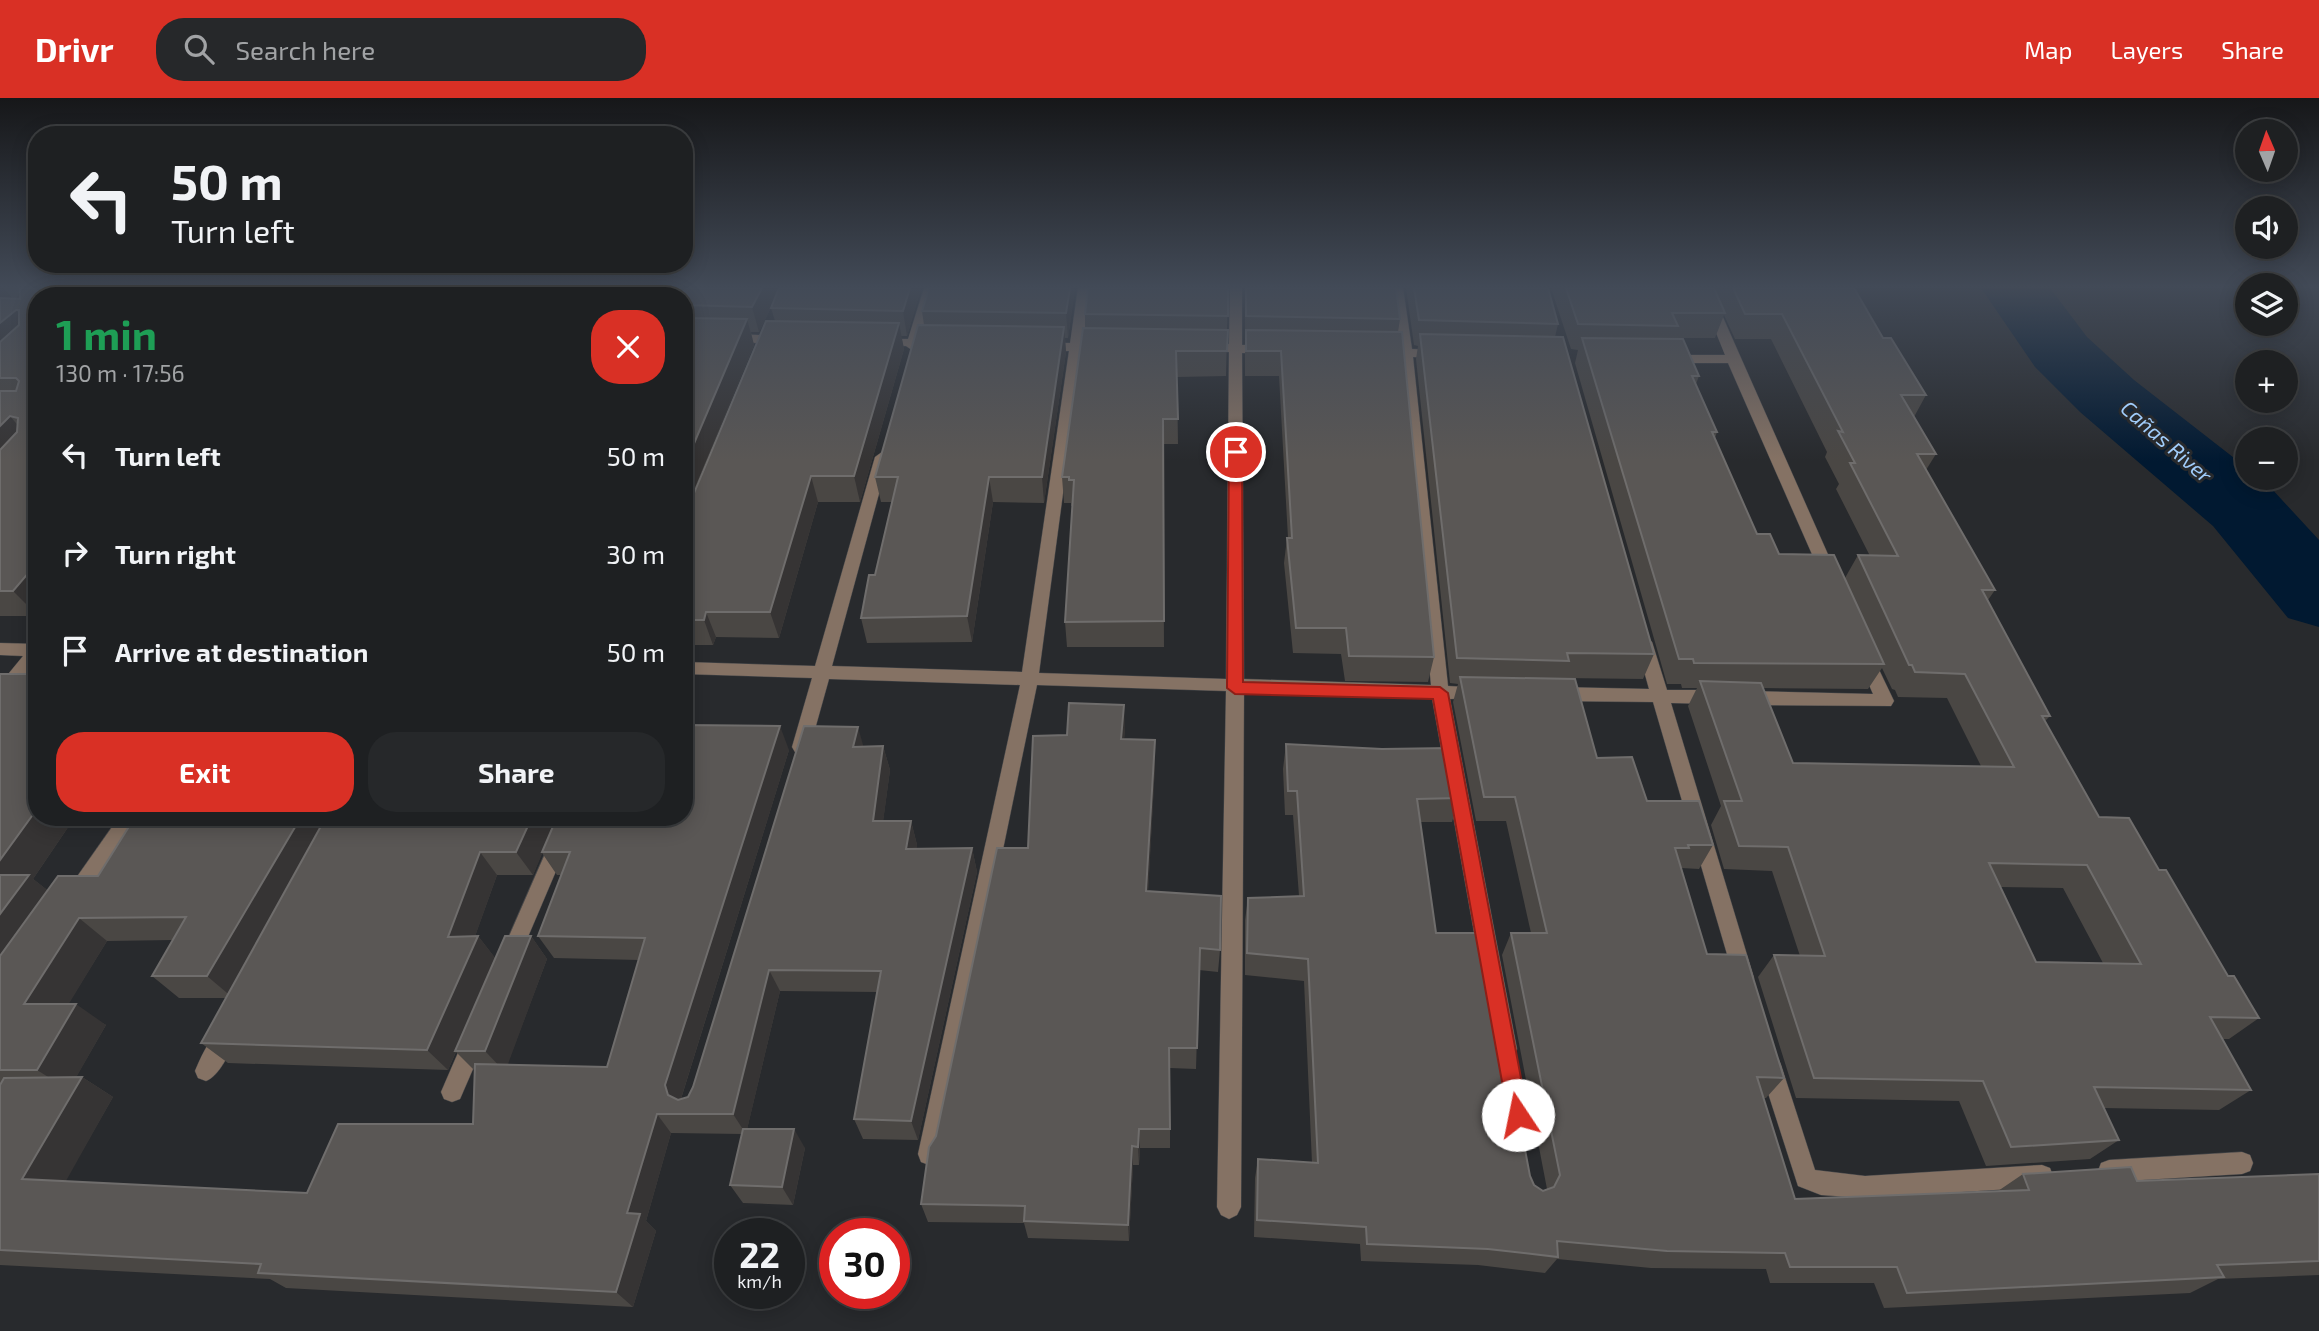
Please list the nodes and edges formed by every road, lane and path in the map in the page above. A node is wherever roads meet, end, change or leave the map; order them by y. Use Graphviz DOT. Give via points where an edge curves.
graph roads {
  1 [pos="912,346"];
  2 [pos="1035,346"];
  3 [pos="1405,346"];
  4 [pos="1728,346"];
  5 [pos="1075,347"];
  6 [pos="1115,347"];
  7 [pos="1196,348"];
  8 [pos="1236,348"];
  9 [pos="1288,349"];
  10 [pos="1367,351"];
  11 [pos="1406,352"];
  12 [pos="1458,354"];
  13 [pos="1654,359"];
  14 [pos="1733,359"];
  15 [pos="906,369"];
  16 [pos="888,435"];
  17 [pos="1834,587"];
  18 [pos="1637,617"];
  19 [pos="1857,638"];
  20 [pos="0,649"];
  21 [pos="28,650"];
  22 [pos="28,661"];
  23 [pos="693,668"];
  24 [pos="824,672"];
  25 [pos="1030,678"];
  26 [pos="1235,688"];
  27 [pos="1440,693"];
  28 [pos="1495,694"];
  29 [pos="1536,694"];
  30 [pos="1659,695"];
  31 [pos="0,696"];
  32 [pos="796,764"];
  33 [pos="124,826"];
  34 [pos="566,826"];
  35 [pos="66,907"];
  36 [pos="500,980"];
  37 [pos="1749,996"];
  38 [pos="484,1017"];
  39 [pos="233,1023"];
  40 [pos="1765,1048"];
  41 [pos="206,1071"];
  42 [pos="1510,1072"];
  43 [pos="452,1093"];
  44 [pos="929,1154"];
  45 [pos="2242,1163"];
  46 [pos="2088,1173"];
  47 [pos="2060,1174"];
  48 [pos="1229,1207"];
  1 -- 15 [label="street"];
  2 -- 5 [label="street"];
  3 -- 11 [label="street"];
  4 -- 14 [label="street"];
  5 -- 6 [label="street"];
  5 -- 25 [label="street"];
  7 -- 8 [label="street"];
  8 -- 9 [label="street"];
  8 -- 26 [label="street"];
  10 -- 11 [label="street"];
  11 -- 12 [label="street"];
  11 -- 27 [label="street"];
  13 -- 14 [label="street"];
  14 -- 17 [label="street"];
  16 -- 24 [label="street"];
  18 -- 30 [label="street"];
  19 -- 30 [label="street" via="1885,701"];
  20 -- 21 [label="street"];
  22 -- 31 [label="street"];
  23 -- 24 [label="street"];
  24 -- 25 [label="street"];
  24 -- 32 [label="street"];
  25 -- 26 [label="street"];
  25 -- 44 [label="street"];
  26 -- 27 [label="street"];
  26 -- 48 [label="street"];
  27 -- 28 [label="street"];
  27 -- 42 [label="street"];
  29 -- 30 [label="street"];
  30 -- 37 [label="street"];
  33 -- 35 [label="street"];
  34 -- 36 [label="street"];
  38 -- 43 [label="street"];
  39 -- 41 [label="street"];
  40 -- 47 [label="street" via="1806,1178 1821,1184 1865,1187"];
  45 -- 46 [label="street"];
}
